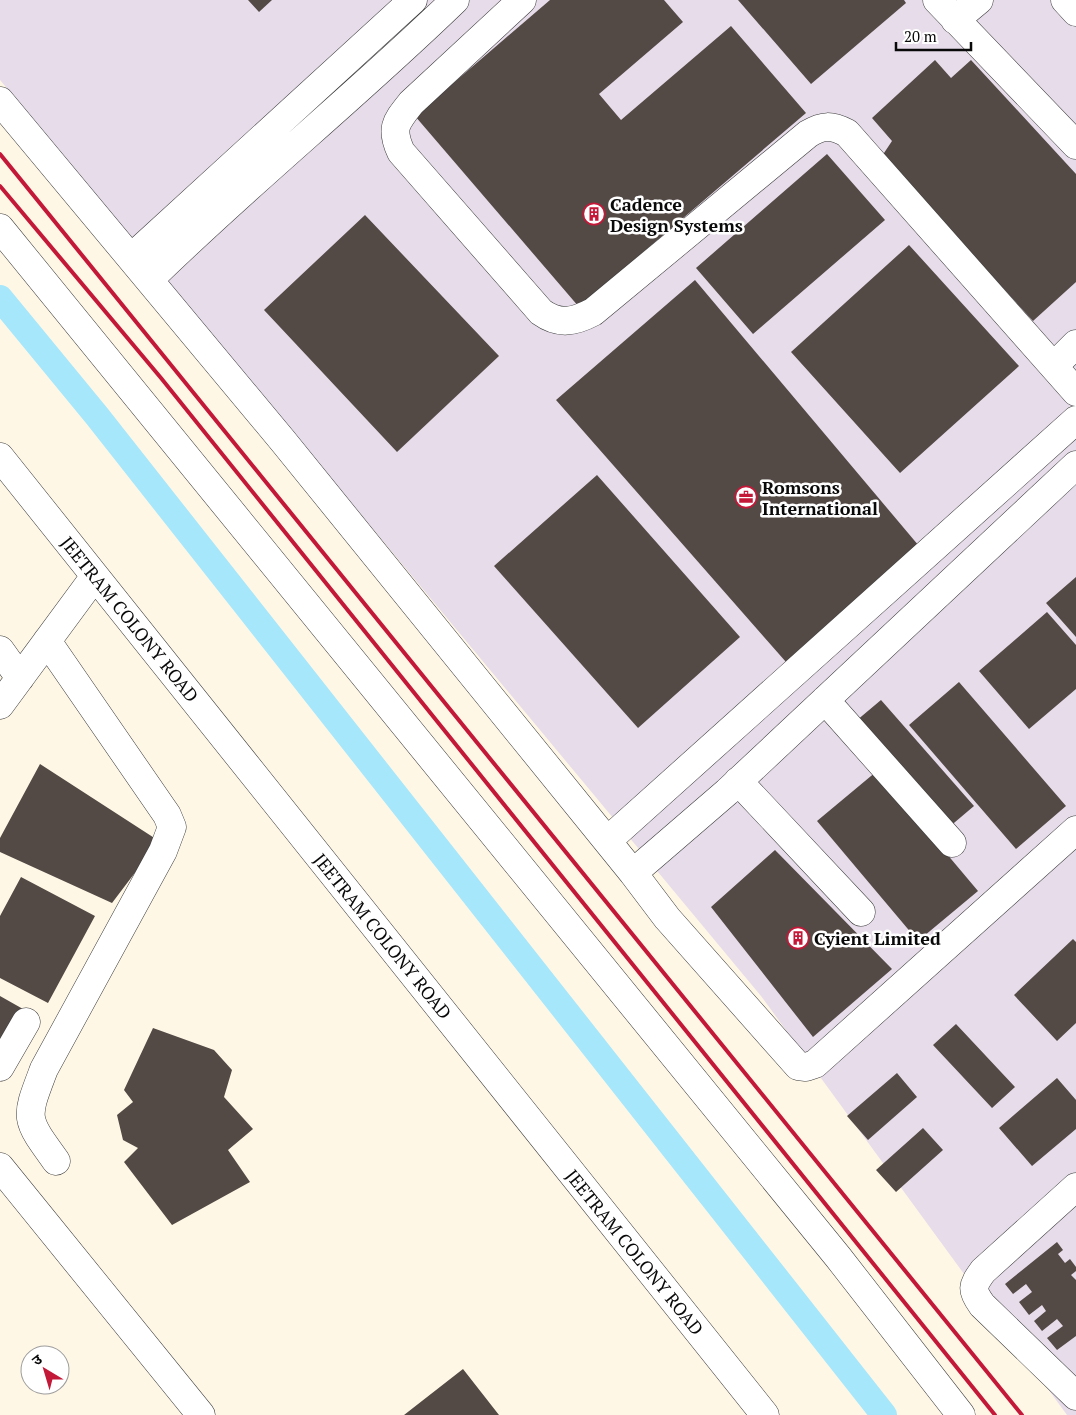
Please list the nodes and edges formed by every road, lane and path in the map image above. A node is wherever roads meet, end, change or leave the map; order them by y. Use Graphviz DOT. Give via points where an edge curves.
graph roads {
  1 [pos="413,0"];
  2 [pos="455,0"];
  3 [pos="522,0"];
  4 [pos="937,0"];
  5 [pos="979,0"];
  6 [pos="1065,0"];
  7 [pos="1076,12"];
  8 [pos="955,20"];
  9 [pos="368,42"];
  10 [pos="388,65"];
  11 [pos="0,101"];
  12 [pos="1076,145"];
  13 [pos="0,228"];
  14 [pos="132,257"];
  15 [pos="149,280"];
  16 [pos="1076,344"];
  17 [pos="1054,366"];
  18 [pos="1076,392"];
  19 [pos="1076,420"];
  20 [pos="0,457"];
  21 [pos="1076,465"];
  22 [pos="909,571"];
  23 [pos="96,576"];
  24 [pos="934,598"];
  25 [pos="47,641"];
  26 [pos="0,650"];
  27 [pos="20,678"];
  28 [pos="825,700"];
  29 [pos="0,705"];
  30 [pos="738,781"];
  31 [pos="1076,830"];
  32 [pos="608,842"];
  33 [pos="952,843"];
  34 [pos="633,873"];
  35 [pos="861,912"];
  36 [pos="26,1022"];
  37 [pos="0,1067"];
  38 [pos="56,1160"];
  39 [pos="0,1167"];
  40 [pos="1076,1187"];
  41 [pos="1076,1396"];
  42 [pos="201,1415"];
  43 [pos="765,1415"];
  44 [pos="961,1415"];
  1 -- 9 [label="street"];
  2 -- 10 [label="street"];
  3 -- 17 [label="street" via="411,102 396,122 395,138 401,152 540,312 550,319 577,321 593,312 808,134 820,127 832,126 847,133"];
  4 -- 8 [label="street"];
  5 -- 8 [label="street"];
  6 -- 7 [label="street"];
  8 -- 12 [label="street"];
  9 -- 10 [label="street"];
  9 -- 14 [label="street"];
  10 -- 15 [label="street" via="193,237"];
  11 -- 14 [label="street"];
  13 -- 44 [label="street" via="832,1249"];
  14 -- 15 [label="street"];
  15 -- 32 [label="street"];
  16 -- 17 [label="street"];
  17 -- 18 [label="street"];
  19 -- 22 [label="street"];
  20 -- 23 [label="street, JEETRAM COLONY ROAD"];
  21 -- 24 [label="street"];
  22 -- 24 [label="street"];
  22 -- 32 [label="street"];
  23 -- 25 [label="street"];
  23 -- 43 [label="street, JEETRAM COLONY ROAD"];
  24 -- 28 [label="street"];
  25 -- 27 [label="street"];
  25 -- 38 [label="street" via="167,815 172,827 164,851 44,1069 29,1107 32,1128"];
  26 -- 27 [label="street"];
  27 -- 29 [label="street"];
  28 -- 30 [label="street"];
  28 -- 33 [label="street"];
  30 -- 34 [label="street"];
  30 -- 35 [label="street"];
  31 -- 34 [label="street" via="815,1064 806,1067 798,1066 790,1058 667,918"];
  32 -- 34 [label="street"];
  36 -- 37 [label="street"];
  39 -- 42 [label="street"];
  40 -- 41 [label="street" via="973,1284 973,1292 982,1305"];
}
